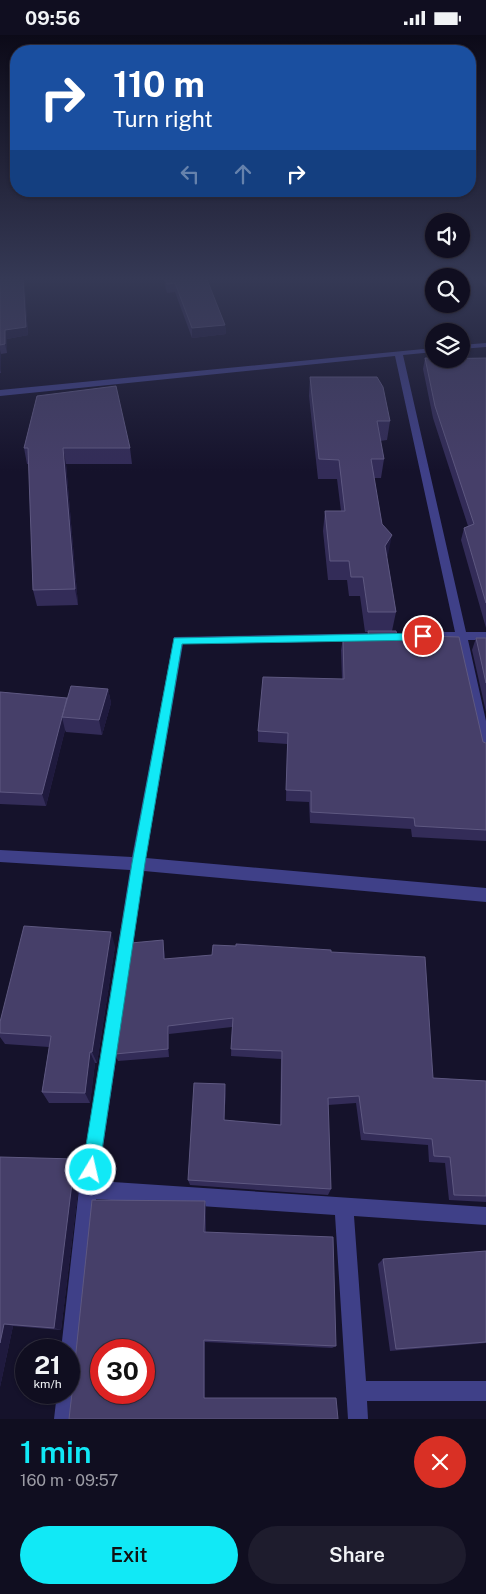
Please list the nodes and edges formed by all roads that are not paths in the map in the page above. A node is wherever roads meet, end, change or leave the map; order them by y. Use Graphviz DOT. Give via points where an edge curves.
graph roads {
  1 [pos="486,345"];
  2 [pos="470,346"];
  3 [pos="425,351"];
  4 [pos="400,353"];
  5 [pos="0,393"];
  6 [pos="486,635"];
  7 [pos="461,636"];
  8 [pos="486,749"];
  9 [pos="0,855"];
  10 [pos="138,863"];
  11 [pos="486,895"];
  12 [pos="88,1189"];
  13 [pos="344,1206"];
  14 [pos="486,1215"];
  15 [pos="72,1339"];
  16 [pos="356,1391"];
  17 [pos="486,1391"];
  18 [pos="66,1404"];
  19 [pos="64,1419"];
  20 [pos="358,1419"];
  1 -- 2 [label="street"];
  3 -- 4 [label="street"];
  4 -- 5 [label="street"];
  4 -- 7 [label="street"];
  6 -- 7 [label="street"];
  7 -- 8 [label="street"];
  7 -- 10 [label="street" via="178,640"];
  9 -- 10 [label="street"];
  10 -- 11 [label="street"];
  10 -- 12 [label="street"];
  12 -- 13 [label="street"];
  12 -- 15 [label="street"];
  13 -- 14 [label="street"];
  13 -- 16 [label="street"];
  16 -- 17 [label="street"];
  16 -- 20 [label="street"];
  18 -- 19 [label="street"];
}
